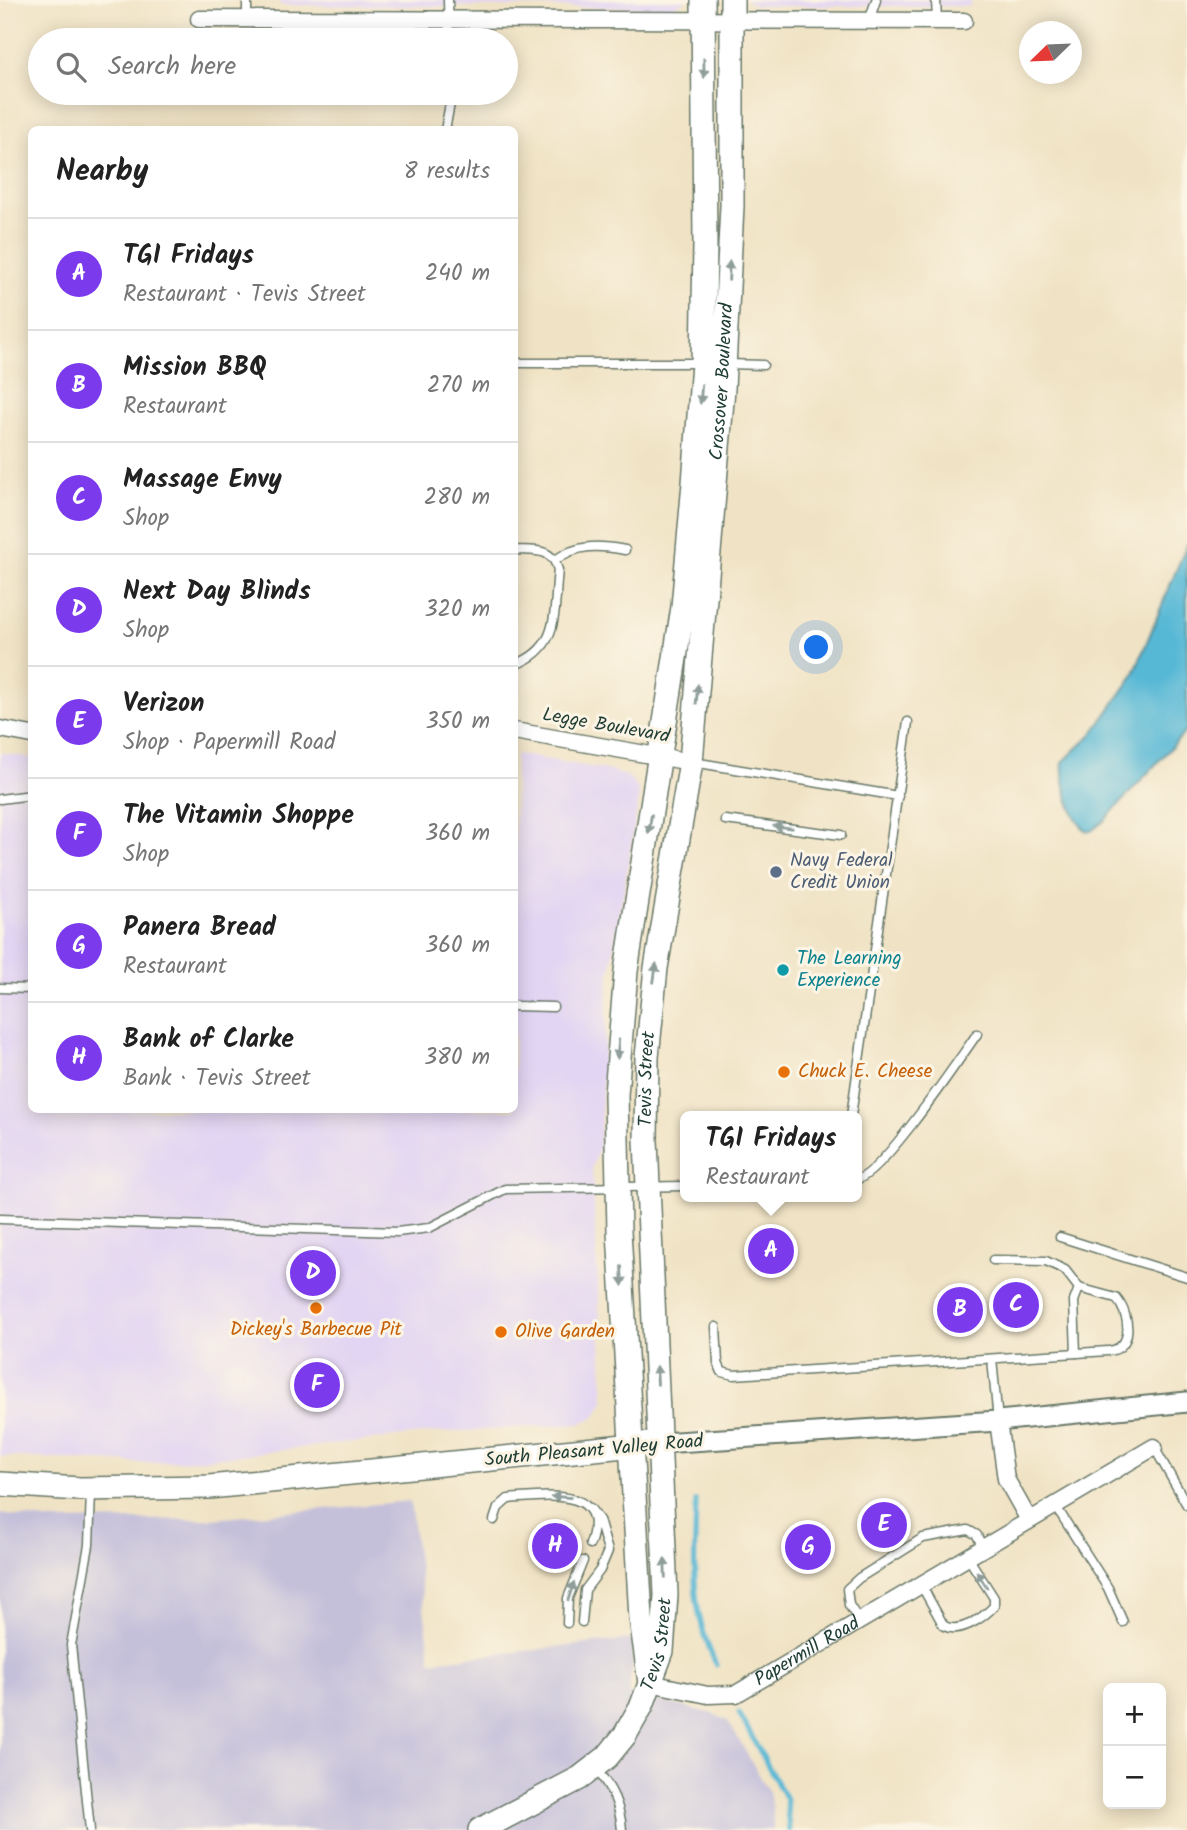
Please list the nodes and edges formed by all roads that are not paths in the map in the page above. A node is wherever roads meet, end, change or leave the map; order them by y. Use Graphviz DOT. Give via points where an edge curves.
graph roads {
  1 [pos="247,0"];
  2 [pos="449,0"];
  3 [pos="876,0"];
  4 [pos="936,0"];
  5 [pos="703,10"];
  6 [pos="732,10"];
  7 [pos="199,19"];
  8 [pos="247,19"];
  9 [pos="447,21"];
  10 [pos="869,21"];
  11 [pos="937,21"];
  12 [pos="964,21"];
  13 [pos="448,28"];
  14 [pos="450,105"];
  15 [pos="446,126"];
  16 [pos="518,363"];
  17 [pos="714,363"];
  18 [pos="763,365"];
  19 [pos="518,550"];
  20 [pos="625,550"];
  21 [pos="555,560"];
  22 [pos="518,664"];
  23 [pos="908,722"];
  24 [pos="0,729"];
  25 [pos="518,732"];
  26 [pos="28,734"];
  27 [pos="661,757"];
  28 [pos="691,762"];
  29 [pos="28,796"];
  30 [pos="898,796"];
  31 [pos="0,799"];
  32 [pos="725,820"];
  33 [pos="841,835"];
  34 [pos="0,988"];
  35 [pos="28,989"];
  36 [pos="518,1006"];
  37 [pos="553,1007"];
  38 [pos="977,1034"];
  39 [pos="851,1111"];
  40 [pos="862,1178"];
  41 [pos="680,1186"];
  42 [pos="617,1187"];
  43 [pos="648,1187"];
  44 [pos="0,1219"];
  45 [pos="1060,1237"];
  46 [pos="992,1260"];
  47 [pos="1187,1277"];
  48 [pos="1079,1288"];
  49 [pos="716,1327"];
  50 [pos="1076,1353"];
  51 [pos="992,1359"];
  52 [pos="1187,1402"];
  53 [pos="998,1421"];
  54 [pos="661,1443"];
  55 [pos="632,1445"];
  56 [pos="1154,1447"];
  57 [pos="0,1484"];
  58 [pos="91,1489"];
  59 [pos="582,1503"];
  60 [pos="1055,1504"];
  61 [pos="1187,1505"];
  62 [pos="494,1520"];
  63 [pos="1030,1520"];
  64 [pos="590,1544"];
  65 [pos="982,1547"];
  66 [pos="967,1555"];
  67 [pos="583,1561"];
  68 [pos="920,1583"];
  69 [pos="859,1619"];
  70 [pos="582,1622"];
  71 [pos="1123,1622"];
  72 [pos="567,1623"];
  73 [pos="650,1683"];
  74 [pos="595,1767"];
  75 [pos="90,1830"];
  76 [pos="480,1830"];
  77 [pos="622,1830"];
  1 -- 8 [label="lane"];
  2 -- 9 [label="lane"];
  3 -- 10 [label="lane"];
  4 -- 11 [label="lane"];
  5 -- 6 [label="street"];
  5 -- 9 [label="street"];
  5 -- 17 [label="main road, Crossover Boulevard, one-way"];
  6 -- 10 [label="street"];
  17 -- 6 [label="main road, Crossover Boulevard, one-way" via="732,206"];
  7 -- 8 [label="street"];
  8 -- 9 [label="street"];
  9 -- 13 [label="lane"];
  10 -- 11 [label="street"];
  11 -- 12 [label="street"];
  14 -- 15 [label="lane"];
  16 -- 17 [label="lane"];
  17 -- 18 [label="lane"];
  17 -- 27 [label="main road, Crossover Boulevard, one-way"];
  28 -- 17 [label="main road, Crossover Boulevard, one-way"];
  19 -- 21 [label="lane" via="546,551"];
  20 -- 21 [label="lane" via="588,546"];
  21 -- 22 [label="lane" via="558,570 549,642"];
  23 -- 30 [label="lane"];
  24 -- 26 [label="street"];
  25 -- 27 [label="street, Legge Boulevard"];
  27 -- 28 [label="street, Legge Boulevard"];
  27 -- 42 [label="main road, Tevis Street, one-way" via="621,1011"];
  28 -- 30 [label="lane"];
  43 -- 28 [label="main road, Tevis Street, one-way" via="650,1011"];
  29 -- 31 [label="lane"];
  30 -- 39 [label="lane"];
  33 -- 32 [label="lane, one-way"];
  34 -- 35 [label="lane"];
  36 -- 37 [label="lane"];
  38 -- 40 [label="lane" via="927,1105"];
  41 -- 43 [label="lane"];
  42 -- 43 [label="lane"];
  42 -- 44 [label="lane" via="505,1189 429,1228 397,1233"];
  42 -- 55 [label="main road, Tevis Street, one-way"];
  54 -- 43 [label="main road, Tevis Street, one-way"];
  45 -- 47 [label="lane"];
  46 -- 48 [label="lane" via="1046,1261 1065,1270"];
  48 -- 50 [label="lane" via="1073,1301"];
  48 -- 50 [label="lane" via="1116,1298 1125,1314 1127,1336 1117,1350"];
  49 -- 51 [label="lane" via="718,1363 728,1374"];
  50 -- 51 [label="lane"];
  51 -- 53 [label="lane"];
  52 -- 53 [label="street, South Pleasant Valley Road"];
  53 -- 54 [label="street, South Pleasant Valley Road"];
  53 -- 63 [label="street" via="1006,1479"];
  54 -- 55 [label="main road, South Pleasant Valley Road"];
  73 -- 54 [label="main road, Tevis Street, one-way" via="665,1626"];
  55 -- 58 [label="main road, South Pleasant Valley Road" via="209,1487"];
  55 -- 73 [label="main road, Tevis Street" via="641,1618"];
  56 -- 60 [label="street, Papermill Road"];
  56 -- 61 [label="lane"];
  57 -- 58 [label="main road, South Pleasant Valley Road"];
  58 -- 75 [label="lane" via="89,1545 71,1645"];
  59 -- 62 [label="lane, one-way" via="564,1495 508,1499"];
  59 -- 64 [label="lane" via="593,1525"];
  59 -- 70 [label="lane" via="599,1520 608,1551 585,1590"];
  60 -- 63 [label="street, Papermill Road"];
  60 -- 71 [label="lane" via="1097,1568"];
  63 -- 65 [label="street, Papermill Road"];
  65 -- 66 [label="street, Papermill Road"];
  65 -- 69 [label="lane" via="977,1535 968,1530 923,1538 852,1583 848,1601"];
  66 -- 68 [label="street, Papermill Road"];
  68 -- 66 [label="lane, one-way" via="936,1616 950,1629 983,1617 994,1605 994,1598"];
  72 -- 67 [label="lane, one-way" via="568,1598"];
  68 -- 69 [label="street, Papermill Road"];
  69 -- 73 [label="street, Papermill Road" via="736,1694 708,1696"];
  73 -- 74 [label="main road" via="633,1725"];
  74 -- 76 [label="main road"];
  74 -- 77 [label="lane" via="612,1788"];
}
